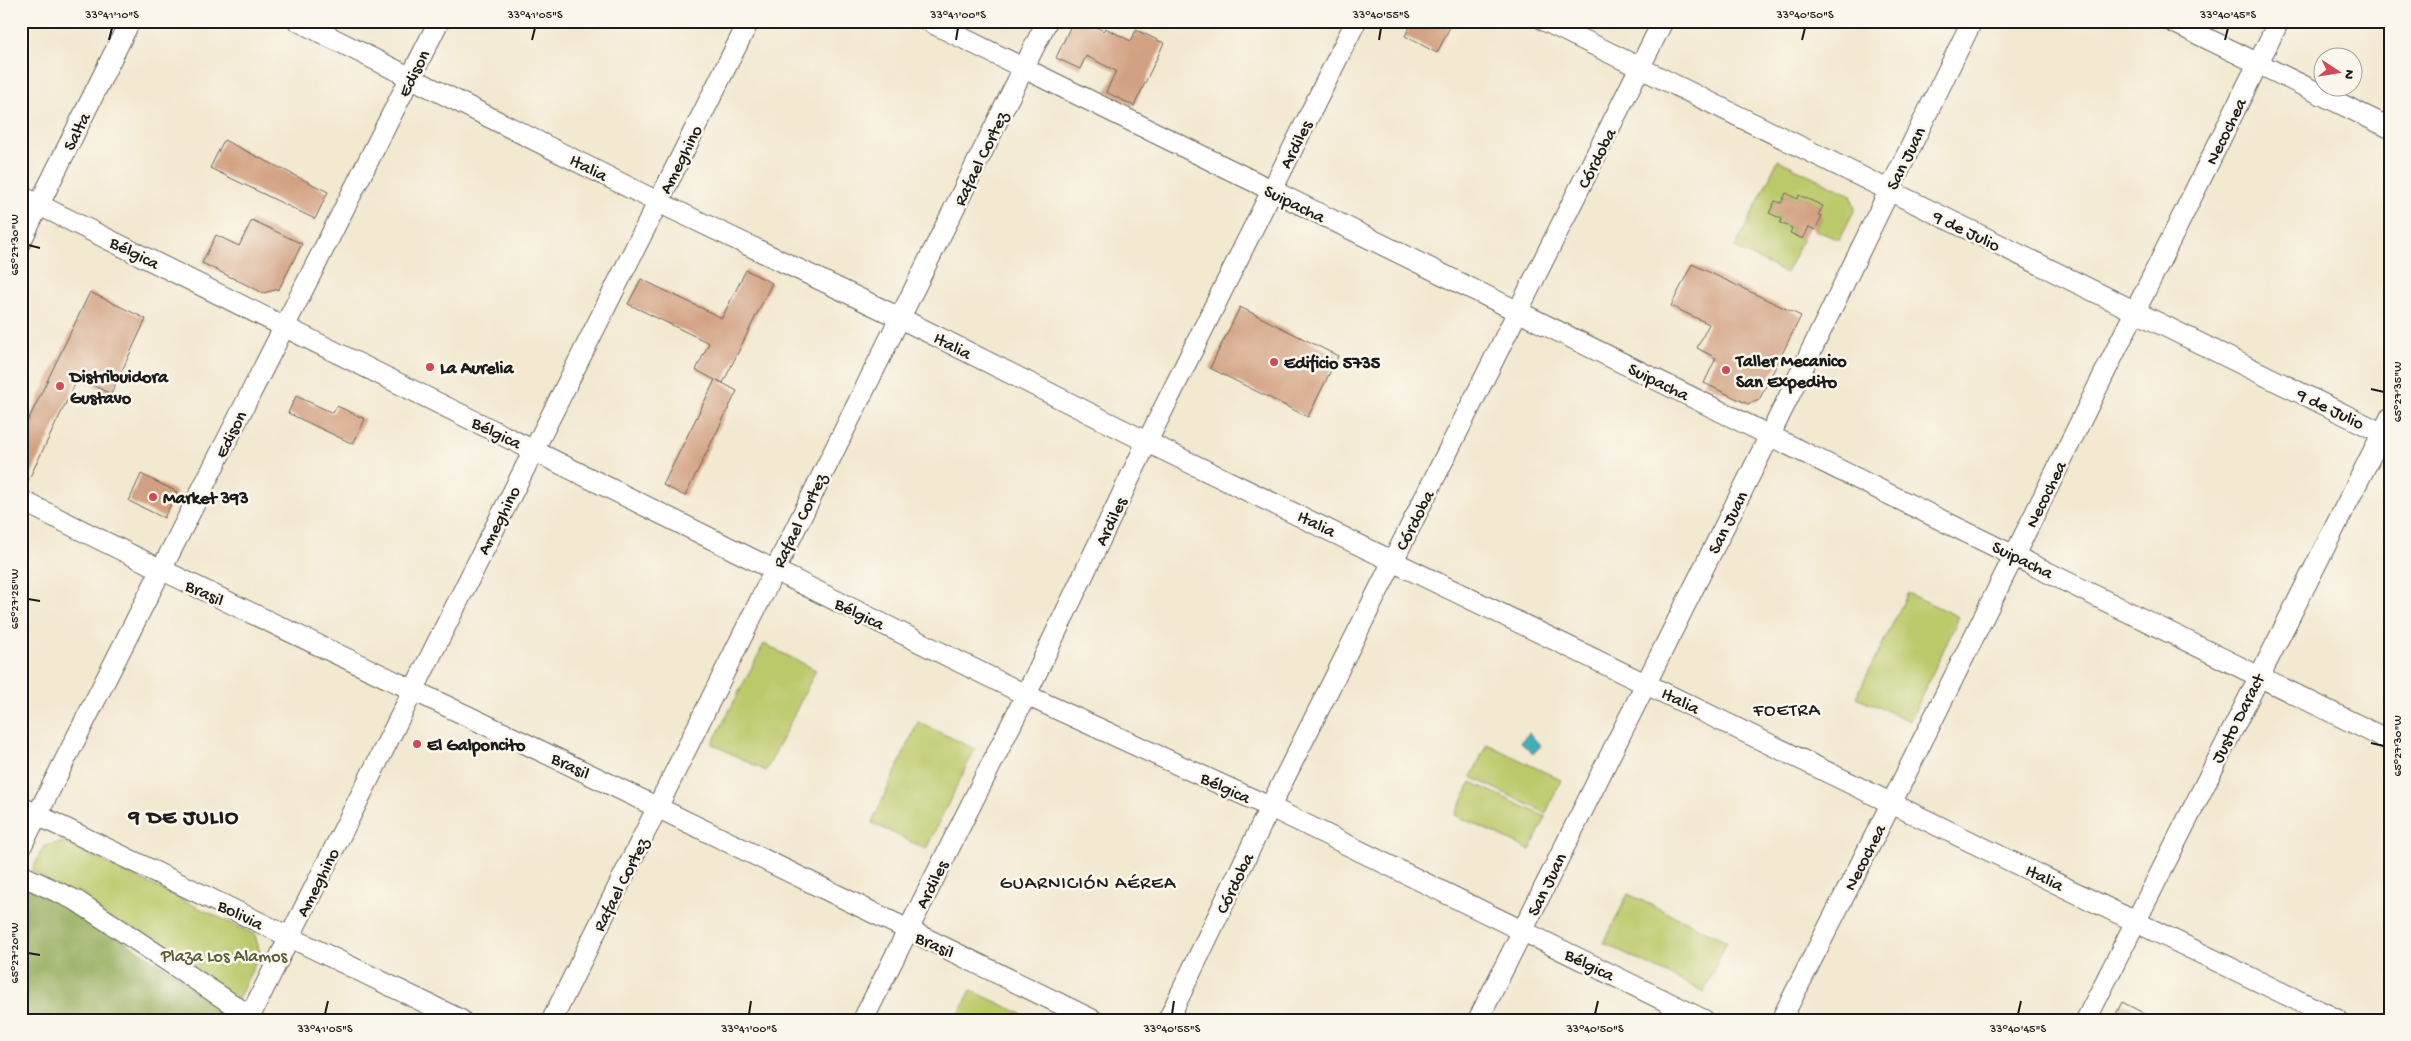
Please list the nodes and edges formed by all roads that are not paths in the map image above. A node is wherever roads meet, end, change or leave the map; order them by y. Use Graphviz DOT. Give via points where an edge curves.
graph roads {
  1 [pos="130,21"];
  2 [pos="298,21"];
  3 [pos="440,21"];
  4 [pos="749,21"];
  5 [pos="928,21"];
  6 [pos="1048,21"];
  7 [pos="1356,21"];
  8 [pos="1545,21"];
  9 [pos="1663,21"];
  10 [pos="1972,21"];
  11 [pos="2171,21"];
  12 [pos="2279,21"];
  13 [pos="2258,64"];
  14 [pos="1024,69"];
  15 [pos="1641,69"];
  16 [pos="411,78"];
  17 [pos="2390,128"];
  18 [pos="1271,191"];
  19 [pos="1888,191"];
  20 [pos="30,200"];
  21 [pos="658,202"];
  22 [pos="21,241"];
  23 [pos="1518,312"];
  24 [pos="2135,313"];
  25 [pos="900,318"];
  26 [pos="284,327"];
  27 [pos="2387,429"];
  28 [pos="1770,435"];
  29 [pos="1147,442"];
  30 [pos="534,450"];
  31 [pos="21,500"];
  32 [pos="2015,555"];
  33 [pos="1394,560"];
  34 [pos="774,570"];
  35 [pos="161,571"];
  36 [pos="2258,677"];
  37 [pos="1646,683"];
  38 [pos="413,690"];
  39 [pos="1026,695"];
  40 [pos="2390,741"];
  41 [pos="1892,802"];
  42 [pos="659,807"];
  43 [pos="1270,807"];
  44 [pos="29,811"];
  45 [pos="21,847"];
  46 [pos="21,875"];
  47 [pos="2136,921"];
  48 [pos="907,931"];
  49 [pos="1522,931"];
  50 [pos="289,937"];
  51 [pos="249,1018"];
  52 [pos="461,1020"];
  53 [pos="552,1020"];
  54 [pos="863,1020"];
  55 [pos="1093,1020"];
  56 [pos="1168,1020"];
  57 [pos="1478,1020"];
  58 [pos="1704,1020"];
  59 [pos="1781,1020"];
  60 [pos="2086,1020"];
  61 [pos="2338,1020"];
  1 -- 20 [label="street, Salta"];
  2 -- 16 [label="street, Italia"];
  3 -- 16 [label="street, Edison"];
  4 -- 21 [label="street, Ameghino"];
  5 -- 14 [label="street, Suipacha"];
  6 -- 14 [label="street, Rafael Cortez"];
  7 -- 18 [label="street, Ardiles"];
  8 -- 15 [label="street, 9 de Julio"];
  9 -- 15 [label="street, Córdoba"];
  10 -- 19 [label="street, San Juan"];
  11 -- 13 [label="street"];
  12 -- 13 [label="street, Necochea"];
  13 -- 17 [label="street"];
  13 -- 24 [label="street, Necochea"];
  14 -- 18 [label="street, Suipacha"];
  14 -- 25 [label="street, Rafael Cortez"];
  15 -- 19 [label="street, 9 de Julio"];
  15 -- 23 [label="street, Córdoba"];
  16 -- 21 [label="street, Italia"];
  16 -- 26 [label="street, Edison"];
  18 -- 23 [label="street, Suipacha"];
  18 -- 29 [label="street, Ardiles"];
  19 -- 24 [label="street, 9 de Julio"];
  19 -- 28 [label="street, San Juan"];
  20 -- 22 [label="street, Salta"];
  20 -- 26 [label="street, Bélgica"];
  21 -- 25 [label="street, Italia"];
  21 -- 30 [label="street, Ameghino"];
  23 -- 28 [label="street, Suipacha"];
  23 -- 33 [label="street, Córdoba"];
  24 -- 27 [label="street, 9 de Julio"];
  24 -- 32 [label="street, Necochea"];
  25 -- 29 [label="street, Italia"];
  25 -- 34 [label="street, Rafael Cortez"];
  26 -- 30 [label="street, Bélgica"];
  26 -- 35 [label="street, Edison"];
  27 -- 36 [label="street, Justo Daract"];
  28 -- 32 [label="street, Suipacha"];
  28 -- 37 [label="street, San Juan"];
  29 -- 33 [label="street, Italia"];
  29 -- 39 [label="street, Ardiles"];
  30 -- 34 [label="street, Bélgica"];
  30 -- 38 [label="street, Ameghino"];
  31 -- 35 [label="street, Brasil"];
  32 -- 36 [label="street, Suipacha"];
  32 -- 41 [label="street, Necochea"];
  33 -- 37 [label="street, Italia"];
  33 -- 43 [label="street, Córdoba"];
  34 -- 39 [label="street, Bélgica"];
  34 -- 42 [label="street, Rafael Cortez"];
  35 -- 38 [label="street, Brasil"];
  35 -- 44 [label="street, Edison"];
  36 -- 40 [label="street, Suipacha"];
  36 -- 47 [label="street, Justo Daract"];
  37 -- 41 [label="street, Italia"];
  37 -- 49 [label="street, San Juan"];
  38 -- 42 [label="street, Brasil"];
  38 -- 50 [label="street, Ameghino"];
  39 -- 43 [label="street, Bélgica"];
  39 -- 48 [label="street, Ardiles"];
  41 -- 47 [label="street, Italia"];
  41 -- 59 [label="street, Necochea"];
  42 -- 48 [label="street, Brasil"];
  42 -- 53 [label="street, Rafael Cortez"];
  43 -- 49 [label="street, Bélgica"];
  43 -- 56 [label="street, Córdoba"];
  44 -- 45 [label="street, Edison"];
  44 -- 50 [label="street, Bolivia"];
  46 -- 51 [label="street" via="77,901"];
  47 -- 60 [label="street, Justo Daract"];
  47 -- 61 [label="street, Italia"];
  48 -- 54 [label="street, Ardiles"];
  48 -- 55 [label="street, Brasil"];
  49 -- 57 [label="street, San Juan"];
  49 -- 58 [label="street, Bélgica"];
  50 -- 51 [label="street, Ameghino"];
  50 -- 52 [label="street, Bolivia"];
}
